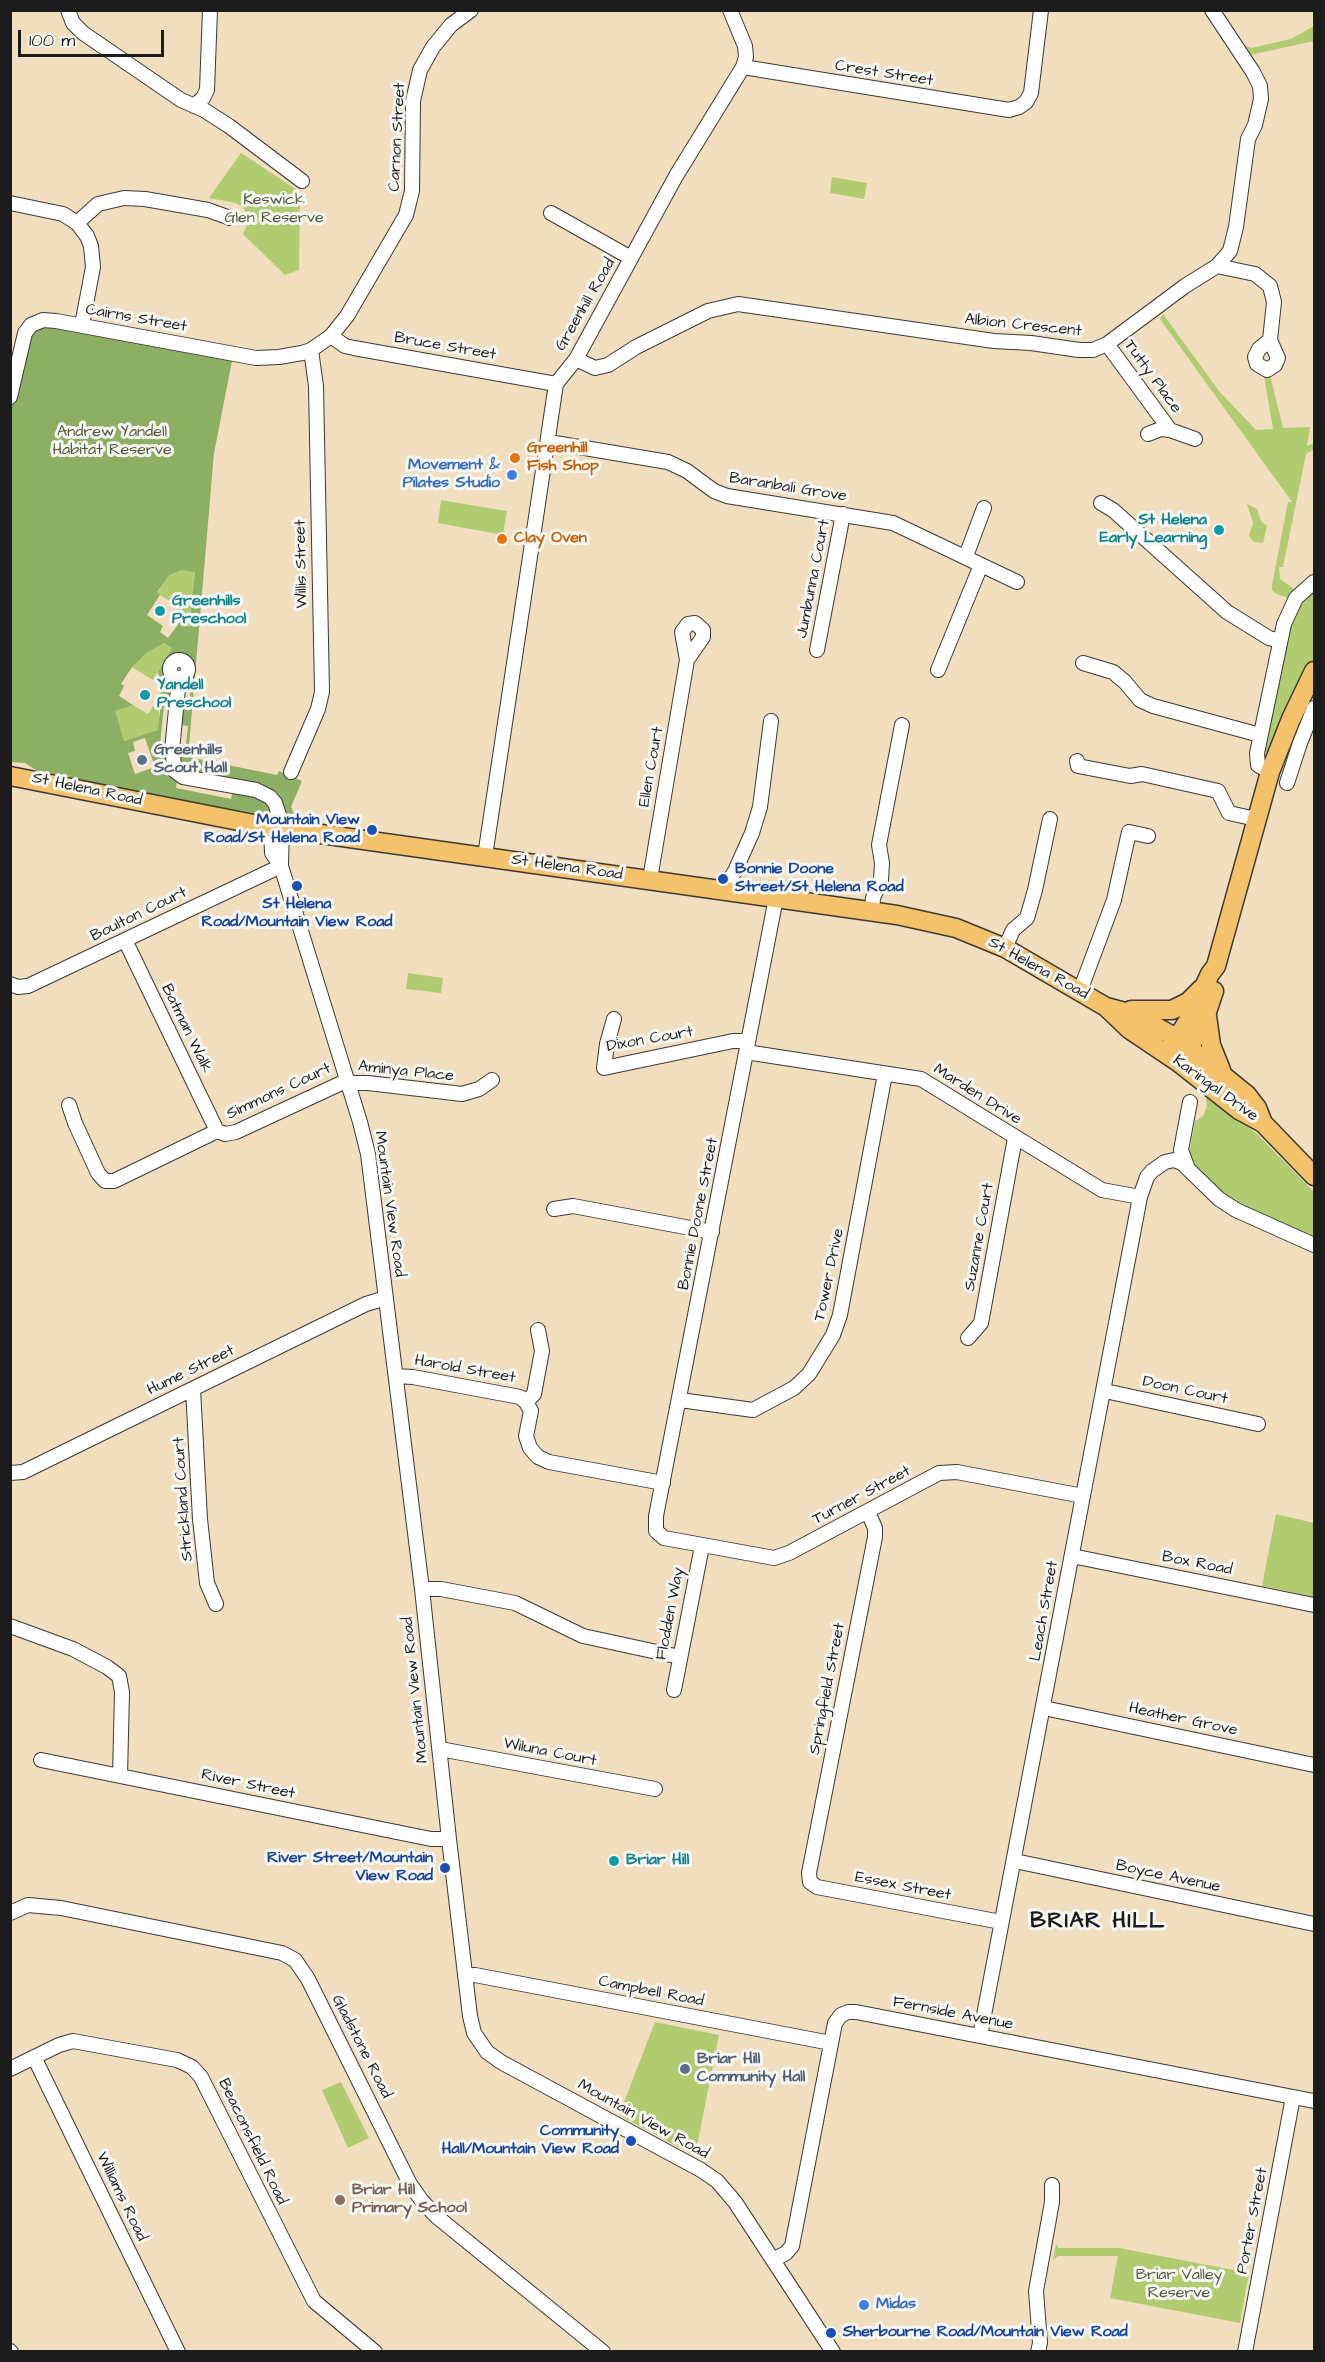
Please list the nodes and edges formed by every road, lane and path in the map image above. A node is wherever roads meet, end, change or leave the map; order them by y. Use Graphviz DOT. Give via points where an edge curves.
graph roads {
  1 [pos="68,10"];
  2 [pos="210,10"];
  3 [pos="471,10"];
  4 [pos="730,10"];
  5 [pos="1041,10"];
  6 [pos="1212,10"];
  7 [pos="743,67"];
  8 [pos="194,106"];
  9 [pos="302,181"];
  10 [pos="10,203"];
  11 [pos="551,213"];
  12 [pos="230,218"];
  13 [pos="77,223"];
  14 [pos="631,258"];
  15 [pos="1217,266"];
  16 [pos="82,325"];
  17 [pos="331,336"];
  18 [pos="1270,340"];
  19 [pos="1107,344"];
  20 [pos="311,350"];
  21 [pos="576,359"];
  22 [pos="556,384"];
  23 [pos="10,397"];
  24 [pos="1170,430"];
  25 [pos="1148,434"];
  26 [pos="1195,439"];
  27 [pos="549,442"];
  28 [pos="1101,503"];
  29 [pos="984,508"];
  30 [pos="843,514"];
  31 [pos="966,556"];
  32 [pos="981,565"];
  33 [pos="1017,582"];
  34 [pos="1314,582"];
  35 [pos="1280,641"];
  36 [pos="817,650"];
  37 [pos="687,660"];
  38 [pos="1083,663"];
  39 [pos="938,670"];
  40 [pos="1314,674"];
  41 [pos="179,679"];
  42 [pos="1314,708"];
  43 [pos="771,721"];
  44 [pos="902,725"];
  45 [pos="1260,735"];
  46 [pos="1077,761"];
  47 [pos="290,772"];
  48 [pos="1270,772"];
  49 [pos="10,776"];
  50 [pos="1287,783"];
  51 [pos="1050,819"];
  52 [pos="1256,819"];
  53 [pos="277,823"];
  54 [pos="1148,836"];
  55 [pos="485,856"];
  56 [pos="281,866"];
  57 [pos="650,879"];
  58 [pos="723,890"];
  59 [pos="776,898"];
  60 [pos="872,912"];
  61 [pos="125,940"];
  62 [pos="1005,948"];
  63 [pos="1216,966"];
  64 [pos="1206,983"];
  65 [pos="10,984"];
  66 [pos="1080,991"];
  67 [pos="1114,1009"];
  68 [pos="1207,1014"];
  69 [pos="614,1019"];
  70 [pos="1184,1043"];
  71 [pos="747,1046"];
  72 [pos="1173,1058"];
  73 [pos="1222,1073"];
  74 [pos="885,1074"];
  75 [pos="492,1080"];
  76 [pos="348,1081"];
  77 [pos="1190,1102"];
  78 [pos="69,1105"];
  79 [pos="1263,1123"];
  80 [pos="218,1131"];
  81 [pos="1015,1138"];
  82 [pos="1188,1171"];
  83 [pos="1313,1171"];
  84 [pos="1141,1195"];
  85 [pos="554,1209"];
  86 [pos="712,1232"];
  87 [pos="1314,1245"];
  88 [pos="386,1298"];
  89 [pos="538,1330"];
  90 [pos="968,1338"];
  91 [pos="396,1376"];
  92 [pos="193,1389"];
  93 [pos="1105,1391"];
  94 [pos="680,1400"];
  95 [pos="526,1402"];
  96 [pos="1258,1424"];
  97 [pos="10,1473"];
  98 [pos="663,1483"];
  99 [pos="1083,1496"];
  100 [pos="868,1512"];
  101 [pos="659,1536"];
  102 [pos="702,1546"];
  103 [pos="1072,1556"];
  104 [pos="422,1589"];
  105 [pos="216,1604"];
  106 [pos="1314,1605"];
  107 [pos="10,1626"];
  108 [pos="680,1657"];
  109 [pos="674,1690"];
  110 [pos="1044,1708"];
  111 [pos="440,1749"];
  112 [pos="41,1760"];
  113 [pos="1314,1765"];
  114 [pos="120,1776"];
  115 [pos="655,1790"];
  116 [pos="449,1839"];
  117 [pos="1015,1861"];
  118 [pos="809,1873"];
  119 [pos="10,1913"];
  120 [pos="1001,1922"];
  121 [pos="1314,1924"];
  122 [pos="465,1976"];
  123 [pos="980,2036"];
  124 [pos="831,2043"];
  125 [pos="34,2058"];
  126 [pos="10,2069"];
  127 [pos="1293,2097"];
  128 [pos="1314,2101"];
  129 [pos="1052,2185"];
  130 [pos="773,2260"];
  131 [pos="178,2352"];
  132 [pos="375,2352"];
  133 [pos="603,2352"];
  134 [pos="833,2352"];
  135 [pos="1038,2352"];
  136 [pos="1245,2352"];
  1 -- 8 [label="street" via="83,33"];
  2 -- 8 [label="street" via="207,90"];
  3 -- 17 [label="street, Carnon Street" via="451,25 420,70 413,101 412,191 406,215 348,316"];
  4 -- 7 [label="street" via="745,46"];
  5 -- 7 [label="street, Crest Street" via="1031,93 1019,107 999,109"];
  6 -- 15 [label="street, Albion Crescent" via="1253,72 1262,99 1248,139 1234,240"];
  7 -- 14 [label="street, Greenhill Road"];
  8 -- 9 [label="street" via="229,126"];
  10 -- 13 [label="street" via="63,214"];
  11 -- 14 [label="street"];
  12 -- 13 [label="street" via="208,210 124,198 98,204"];
  13 -- 16 [label="street" via="87,236 93,256"];
  14 -- 21 [label="street, Greenhill Road"];
  15 -- 18 [label="street" via="1255,274 1270,286 1274,302"];
  15 -- 19 [label="street, Albion Crescent"];
  16 -- 20 [label="street, Cairns Street" via="256,358"];
  16 -- 23 [label="street, Cairns Street" via="48,320 31,325 21,342"];
  17 -- 20 [label="street, Carnon Street"];
  17 -- 22 [label="street, Bruce Street" via="354,348"];
  19 -- 21 [label="street, Albion Crescent" via="1079,350 994,341 738,304 708,311 608,365 595,368"];
  19 -- 24 [label="street, Tutty Place"];
  20 -- 47 [label="street, Willis Street" via="316,386 322,692"];
  21 -- 22 [label="street, Greenhill Road"];
  22 -- 27 [label="street"];
  24 -- 25 [label="street, Tutty Place"];
  24 -- 26 [label="street, Tutty Place"];
  27 -- 30 [label="street, Baranbali Grove" via="668,462 727,496"];
  27 -- 55 [label="street"];
  28 -- 35 [label="street" via="1227,612"];
  29 -- 31 [label="street"];
  30 -- 31 [label="street, Baranbali Grove" via="893,523"];
  30 -- 36 [label="street, Jumbunna Court"];
  31 -- 32 [label="street, Baranbali Grove"];
  32 -- 33 [label="street, Baranbali Grove"];
  32 -- 39 [label="street"];
  34 -- 35 [label="street" via="1292,604"];
  35 -- 45 [label="street"];
  37 -- 57 [label="street, Ellen Court"];
  38 -- 45 [label="street" via="1113,672 1140,700 1153,706"];
  40 -- 48 [label="main road"];
  41 -- 53 [label="street" via="172,750 175,771 183,777 263,793 274,803"];
  42 -- 50 [label="street"];
  43 -- 58 [label="street" via="760,807 748,843"];
  44 -- 60 [label="street" via="879,845 881,879"];
  45 -- 48 [label="street" via="1257,762"];
  46 -- 52 [label="street" via="1078,766 1218,790 1229,813"];
  48 -- 52 [label="main road"];
  49 -- 53 [label="main road, St Helena Road"];
  51 -- 62 [label="street" via="1027,918 1013,930"];
  52 -- 63 [label="main road"];
  53 -- 55 [label="main road, St Helena Road"];
  53 -- 56 [label="street, Mountain View Road"];
  54 -- 66 [label="street" via="1128,832 1114,900"];
  55 -- 57 [label="main road, St Helena Road"];
  56 -- 61 [label="street, Boulton Court"];
  56 -- 76 [label="street, Mountain View Road"];
  57 -- 58 [label="main road, St Helena Road"];
  58 -- 59 [label="main road, St Helena Road"];
  59 -- 60 [label="main road, St Helena Road"];
  59 -- 71 [label="street, Bonnie Doone Street"];
  60 -- 62 [label="main road, St Helena Road" via="956,928"];
  61 -- 65 [label="street, Boulton Court" via="28,986"];
  61 -- 80 [label="street, Batman Walk"];
  62 -- 66 [label="main road, St Helena Road"];
  63 -- 64 [label="main road"];
  63 -- 68 [label="main road"];
  64 -- 67 [label="main road" via="1193,998 1172,1010"];
  64 -- 70 [label="main road"];
  66 -- 67 [label="main road, St Helena Road"];
  67 -- 70 [label="main road, St Helena Road" via="1149,1021"];
  67 -- 72 [label="main road, St Helena Road" via="1129,1029"];
  68 -- 70 [label="main road" via="1199,1034"];
  68 -- 73 [label="main road" via="1211,1045"];
  69 -- 71 [label="street, Dixon Court" via="604,1068 734,1041"];
  70 -- 72 [label="main road"];
  70 -- 73 [label="main road, Karingal Drive"];
  71 -- 74 [label="street, Marden Drive"];
  71 -- 86 [label="street, Bonnie Doone Street"];
  72 -- 79 [label="main road, Karingal Drive" via="1239,1110"];
  73 -- 79 [label="main road, Karingal Drive" via="1252,1101"];
  74 -- 81 [label="street, Marden Drive" via="926,1081"];
  74 -- 94 [label="street, Tower Drive" via="840,1315 833,1335 809,1374 794,1388 753,1410"];
  75 -- 76 [label="street, Aminya Place" via="462,1094"];
  76 -- 80 [label="street, Simmons Court" via="236,1132"];
  76 -- 88 [label="street, Mountain View Road" via="368,1154"];
  77 -- 82 [label="street, Karingal Drive" via="1181,1150"];
  78 -- 80 [label="street, Simmons Court" via="98,1173 110,1182"];
  79 -- 83 [label="main road, Karingal Drive"];
  81 -- 84 [label="street, Marden Drive" via="1102,1190"];
  81 -- 90 [label="street, Suzanne Court" via="981,1323"];
  82 -- 84 [label="street" via="1161,1170"];
  82 -- 87 [label="street" via="1236,1210"];
  84 -- 93 [label="street, Leach Street"];
  85 -- 86 [label="street" via="573,1206"];
  86 -- 94 [label="street, Bonnie Doone Street"];
  88 -- 91 [label="street, Mountain View Road"];
  88 -- 92 [label="street, Hume Street" via="366,1304"];
  89 -- 95 [label="street" via="542,1351 534,1394"];
  91 -- 95 [label="street, Harold Street" via="520,1397"];
  91 -- 104 [label="street, Mountain View Road"];
  92 -- 97 [label="street, Hume Street" via="23,1472"];
  92 -- 105 [label="street, Strickland Court" via="200,1519 207,1583"];
  93 -- 96 [label="street, Doon Court"];
  93 -- 99 [label="street, Leach Street"];
  94 -- 98 [label="street, Bonnie Doone Street"];
  95 -- 98 [label="street" via="531,1411 526,1436 538,1457"];
  98 -- 101 [label="street, Bonnie Doone Street" via="655,1524"];
  99 -- 100 [label="street, Turner Street" via="948,1472 931,1477"];
  99 -- 103 [label="street, Leach Street"];
  100 -- 102 [label="street, Turner Street" via="778,1558"];
  100 -- 118 [label="street, Springfield Street" via="875,1537"];
  101 -- 102 [label="street, Turner Street"];
  102 -- 108 [label="street, Flodden Way"];
  103 -- 106 [label="street, Box Road"];
  103 -- 110 [label="street, Leach Street"];
  104 -- 108 [label="street" via="515,1603 583,1636"];
  104 -- 111 [label="street, Mountain View Road"];
  107 -- 114 [label="street" via="73,1649 119,1676"];
  108 -- 109 [label="street, Flodden Way"];
  110 -- 113 [label="street, Heather Grove"];
  110 -- 117 [label="street, Leach Street"];
  111 -- 115 [label="street, Wiluna Court"];
  111 -- 116 [label="street, Mountain View Road"];
  112 -- 114 [label="street, River Street"];
  114 -- 116 [label="street, River Street" via="431,1839"];
  116 -- 122 [label="street, Mountain View Road"];
  117 -- 120 [label="street, Leach Street"];
  117 -- 121 [label="street, Boyce Avenue"];
  118 -- 120 [label="street, Essex Street" via="810,1882 817,1887"];
  119 -- 133 [label="street, Gladstone Road" via="28,1905 62,1908 282,1953 295,1960 308,1978 422,2201"];
  120 -- 123 [label="street, Leach Street"];
  122 -- 124 [label="street, Campbell Road"];
  122 -- 130 [label="street, Mountain View Road" via="472,2025 487,2052 710,2176 729,2193"];
  123 -- 124 [label="street, Fernside Avenue" via="856,2012 841,2015"];
  123 -- 127 [label="street, Fernside Avenue"];
  124 -- 130 [label="street, Fernside Avenue" via="792,2246"];
  125 -- 126 [label="street, Beaconsfield Road"];
  125 -- 131 [label="street, Williams Road"];
  125 -- 132 [label="street, Beaconsfield Road" via="59,2045 79,2041 177,2060 192,2067 201,2077 314,2301"];
  127 -- 128 [label="street, Fernside Avenue"];
  127 -- 136 [label="street, Porter Street"];
  129 -- 135 [label="street" via="1036,2291"];
  130 -- 134 [label="street, Mountain View Road"];
}
